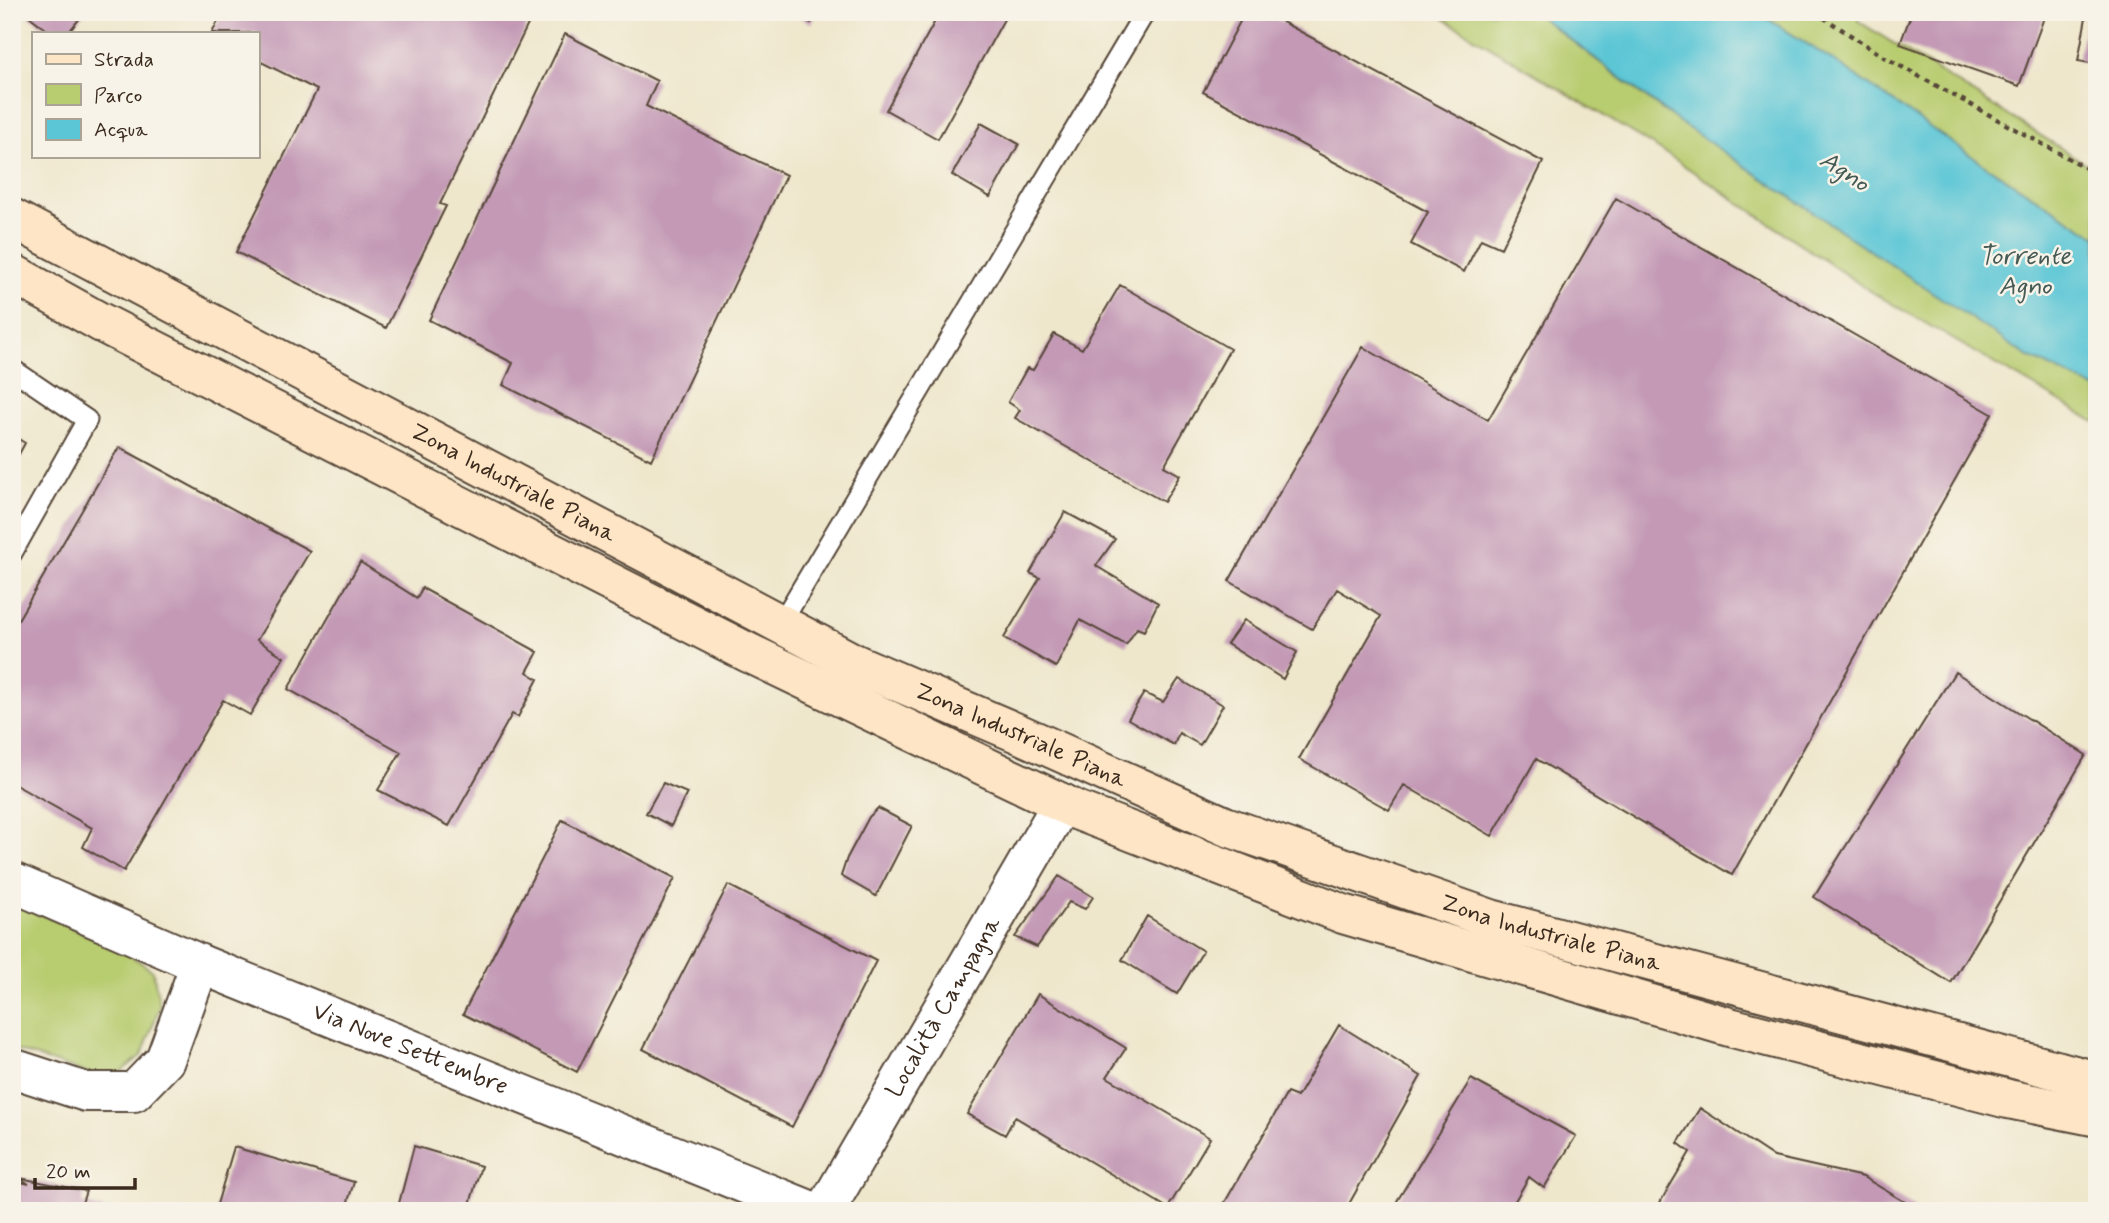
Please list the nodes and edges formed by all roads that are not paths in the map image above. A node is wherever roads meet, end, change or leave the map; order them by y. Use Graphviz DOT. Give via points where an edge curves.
graph roads {
  1 [pos="1145,12"];
  2 [pos="12,219"];
  3 [pos="12,273"];
  4 [pos="12,369"];
  5 [pos="12,552"];
  6 [pos="780,625"];
  7 [pos="1062,803"];
  8 [pos="12,883"];
  9 [pos="200,964"];
  10 [pos="12,1068"];
  11 [pos="2097,1081"];
  12 [pos="2097,1117"];
  13 [pos="812,1211"];
  14 [pos="825,1211"];
  1 -- 6 [label="lane"];
  2 -- 6 [label="main road, Zona Industriale Piana"];
  3 -- 7 [label="main road, Zona Industriale Piana" via="747,652"];
  4 -- 5 [label="lane" via="87,421"];
  6 -- 11 [label="main road, Zona Industriale Piana" via="856,664 1224,826 1491,919"];
  7 -- 12 [label="main road, Zona Industriale Piana" via="1343,914 1733,1028 2008,1099"];
  7 -- 14 [label="street, Località Campagna"];
  8 -- 9 [label="street, Via Nove Settembre"];
  9 -- 10 [label="street" via="165,1060 134,1092 86,1092"];
  9 -- 13 [label="street, Via Nove Settembre"];
}
